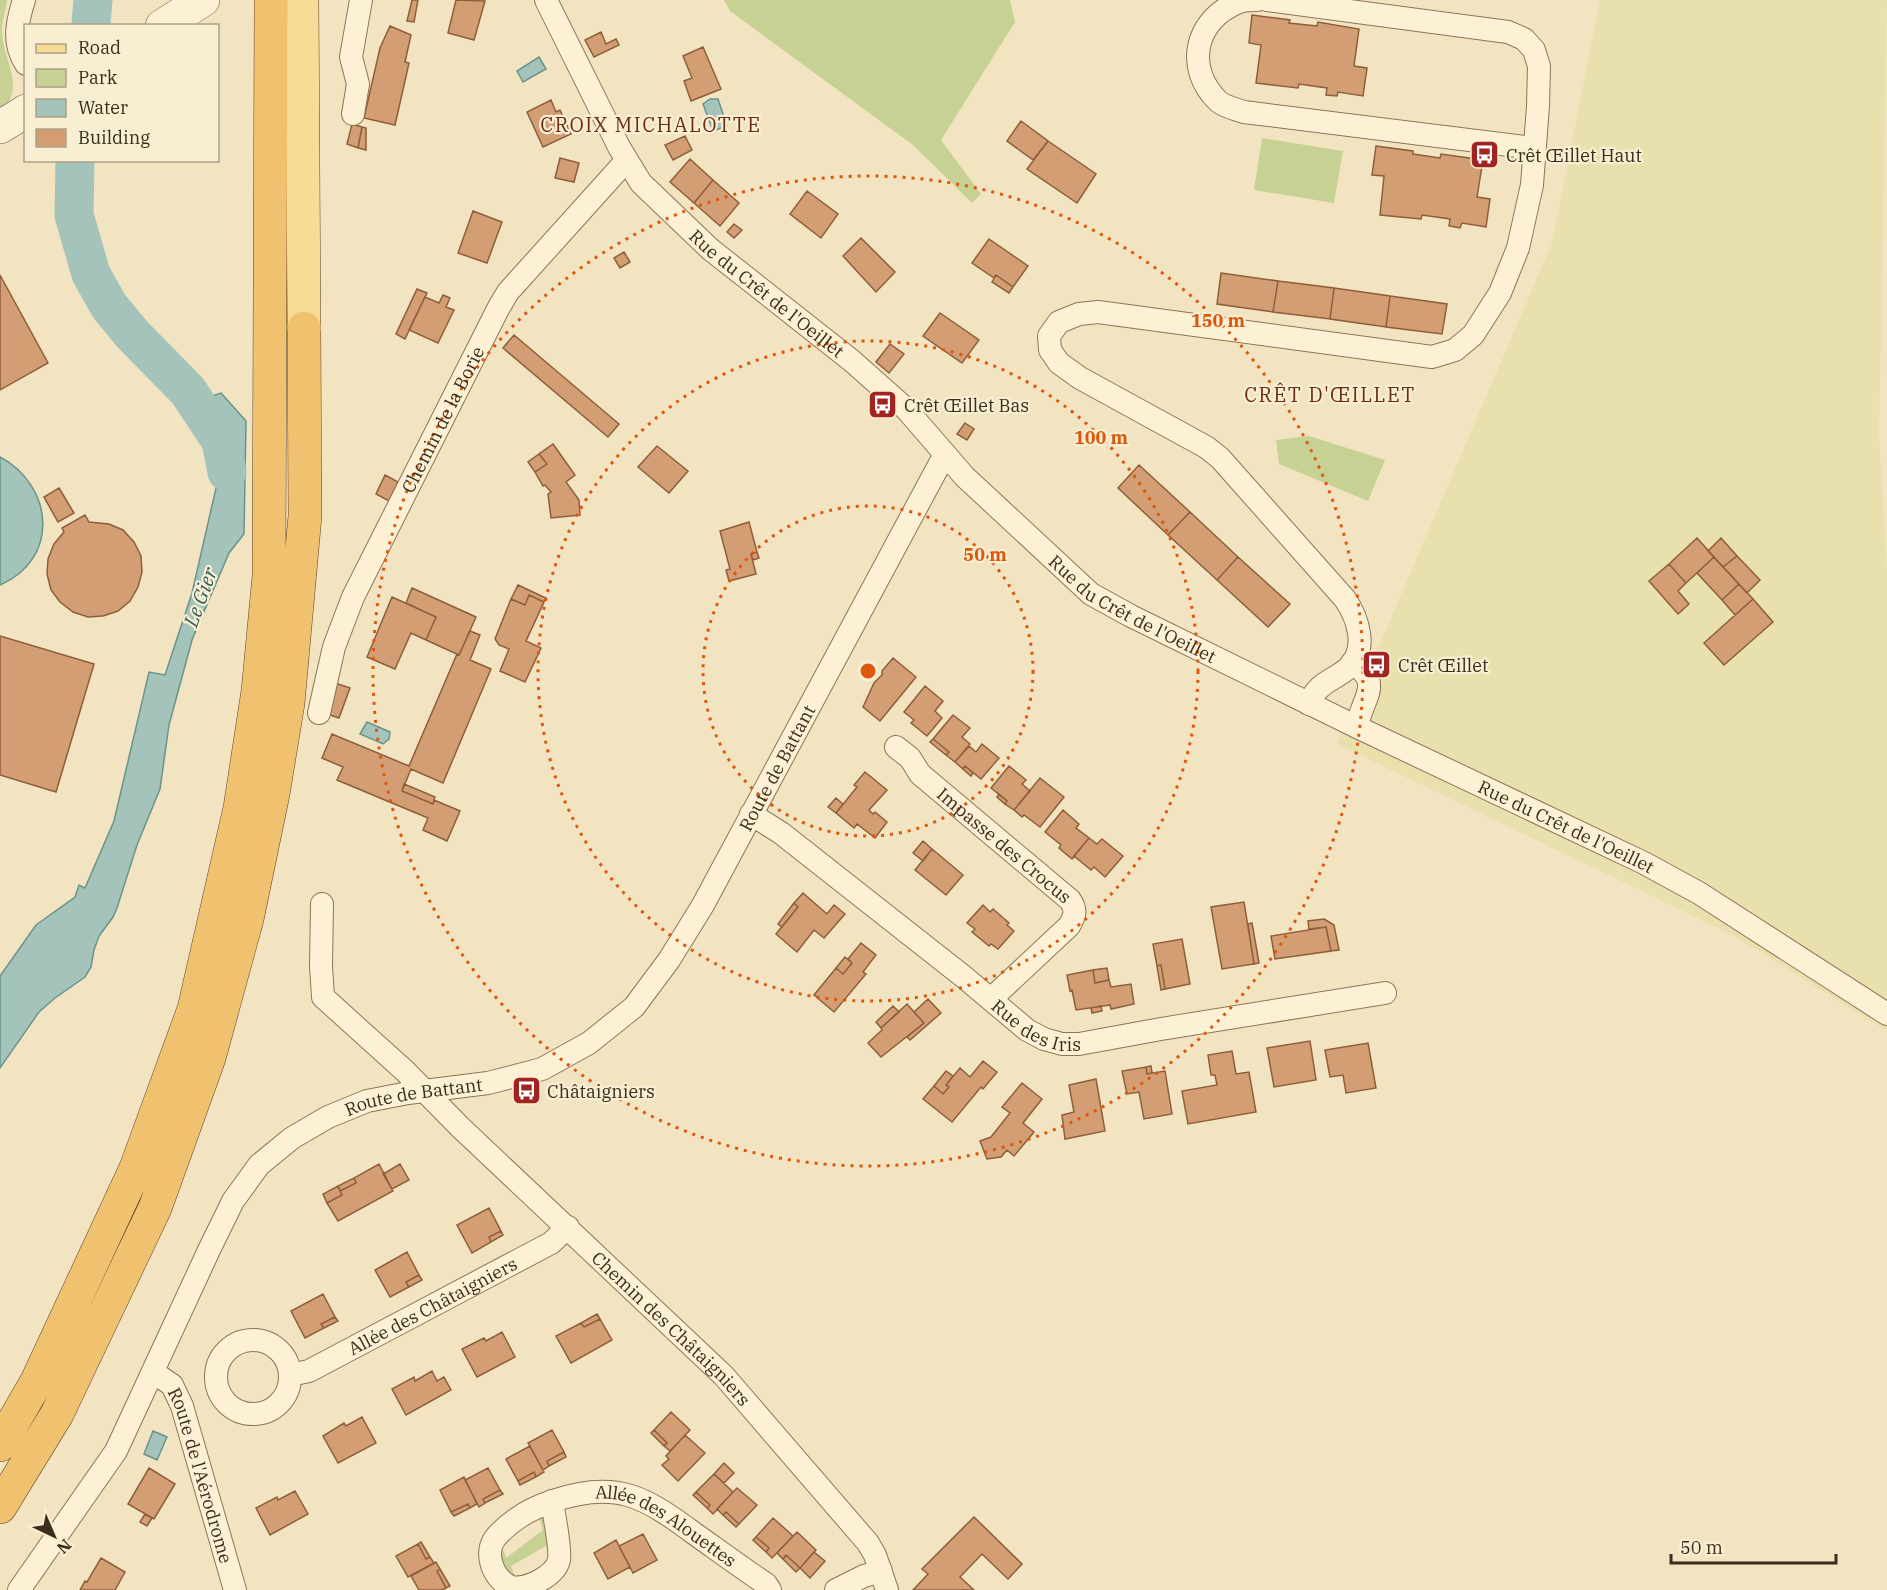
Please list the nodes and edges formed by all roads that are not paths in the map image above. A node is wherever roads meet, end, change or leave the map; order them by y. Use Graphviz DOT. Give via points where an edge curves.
graph roads {
  1 [pos="24,0"];
  2 [pos="203,0"];
  3 [pos="271,0"];
  4 [pos="302,0"];
  5 [pos="361,0"];
  6 [pos="546,0"];
  7 [pos="1257,0"];
  8 [pos="1267,0"];
  9 [pos="165,24"];
  10 [pos="24,60"];
  11 [pos="24,112"];
  12 [pos="353,114"];
  13 [pos="0,127"];
  14 [pos="1533,148"];
  15 [pos="626,161"];
  16 [pos="304,328"];
  17 [pos="945,454"];
  18 [pos="1352,663"];
  19 [pos="1309,704"];
  20 [pos="319,713"];
  21 [pos="1357,727"];
  22 [pos="896,747"];
  23 [pos="751,814"];
  24 [pos="322,904"];
  25 [pos="1385,993"];
  26 [pos="991,999"];
  27 [pos="1887,1014"];
  28 [pos="424,1092"];
  29 [pos="568,1227"];
  30 [pos="153,1372"];
  31 [pos="290,1375"];
  32 [pos="0,1444"];
  33 [pos="552,1501"];
  34 [pos="0,1507"];
  35 [pos="884,1580"];
  36 [pos="19,1590"];
  37 [pos="235,1590"];
  38 [pos="770,1590"];
  39 [pos="836,1590"];
  1 -- 10 [label="street" via="16,42"];
  2 -- 9 [label="main road"];
  3 -- 32 [label="highway" via="269,576 258,691 240,808 194,1009 135,1168 37,1382"];
  4 -- 16 [label="main road"];
  5 -- 12 [label="street" via="351,57 358,84"];
  6 -- 15 [label="street, Rue du Crêt de l'Oeillet"];
  7 -- 14 [label="street" via="1240,1 1215,16 1201,36 1197,61 1219,102 1244,112"];
  8 -- 14 [label="street" via="1508,32 1524,39 1534,50 1539,66"];
  11 -- 13 [label="main road"];
  14 -- 18 [label="street" via="1532,185 1515,256 1500,293 1473,335 1455,350 1432,357 1098,312 1059,322 1049,336 1050,350 1059,363 1080,378 1220,458 1345,598 1360,638"];
  15 -- 17 [label="street, Rue du Crêt de l'Oeillet" via="641,183 680,222 872,378 906,409"];
  15 -- 20 [label="street, Chemin de la Borie" via="508,292 499,307 353,597 334,647"];
  16 -- 34 [label="highway" via="305,516 288,703 247,919 209,1058 155,1208 57,1414"];
  17 -- 19 [label="street, Rue du Crêt de l'Oeillet" via="1091,594"];
  17 -- 23 [label="street, Route de Battant"];
  18 -- 19 [label="street" via="1314,692"];
  18 -- 21 [label="street" via="1365,673 1370,686"];
  19 -- 21 [label="street, Rue du Crêt de l'Oeillet"];
  21 -- 27 [label="street, Rue du Crêt de l'Oeillet" via="1644,863 1699,893"];
  22 -- 26 [label="street, Impasse des Crocus" via="910,758 920,774 1075,908 1069,926"];
  23 -- 26 [label="street, Rue des Iris" via="782,832"];
  23 -- 28 [label="street, Route de Battant" via="703,905 634,1006 589,1043 542,1069 488,1083"];
  24 -- 28 [label="street, Chemin des Châtaigniers" via="323,997"];
  25 -- 26 [label="street, Rue des Iris" via="1079,1044 1044,1039 1027,1030"];
  28 -- 29 [label="street, Chemin des Châtaigniers"];
  28 -- 30 [label="street, Route de Battant" via="367,1101 328,1117 292,1138 259,1165 233,1201"];
  29 -- 31 [label="street, Allée des Châtaigniers" via="551,1243 309,1371"];
  29 -- 35 [label="street, Chemin des Châtaigniers" via="724,1376 859,1530 875,1555"];
  30 -- 36 [label="street, Route de Battant" via="116,1451"];
  30 -- 37 [label="street, Route de l'Aérodrome" via="172,1385 182,1406"];
  33 -- 38 [label="street, Allée des Alouettes" via="593,1491 639,1498 662,1510"];
  35 -- 39 [label="street" via="864,1576"];
}
